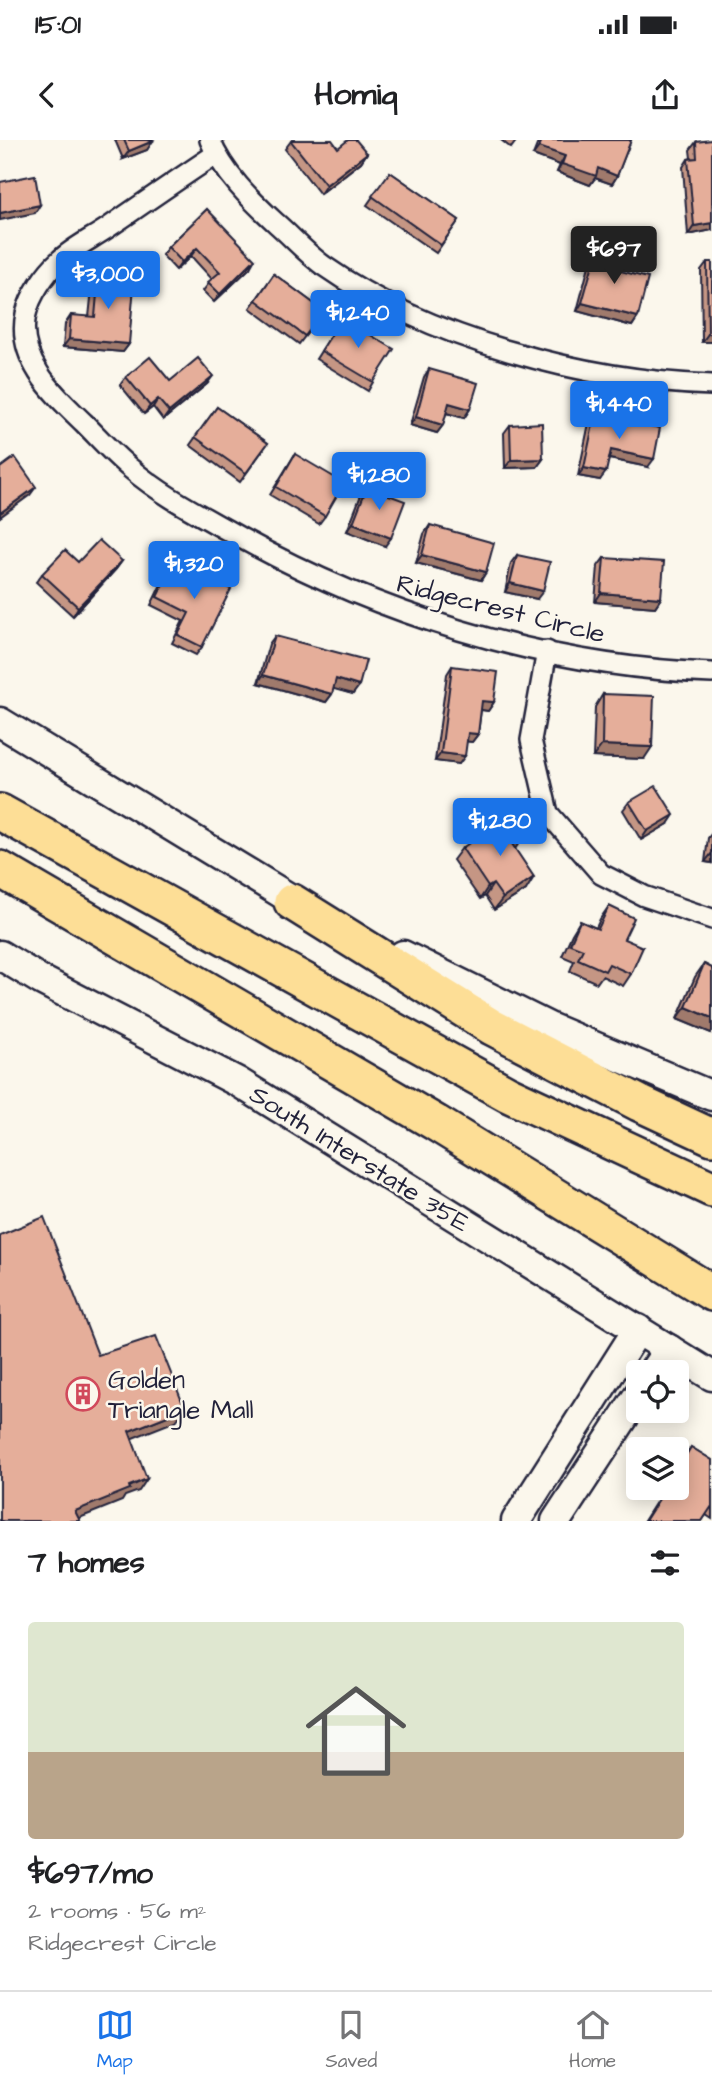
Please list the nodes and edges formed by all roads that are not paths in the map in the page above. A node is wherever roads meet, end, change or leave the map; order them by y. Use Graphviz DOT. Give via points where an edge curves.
graph roads {
  1 [pos="213,147"];
  2 [pos="712,385"];
  3 [pos="547,651"];
  4 [pos="712,673"];
  5 [pos="0,722"];
  6 [pos="0,812"];
  7 [pos="0,869"];
  8 [pos="0,897"];
  9 [pos="292,902"];
  10 [pos="712,919"];
  11 [pos="0,955"];
  12 [pos="236,1009"];
  13 [pos="712,1096"];
  14 [pos="712,1137"];
  15 [pos="712,1189"];
  16 [pos="712,1293"];
  17 [pos="638,1329"];
  18 [pos="660,1360"];
  19 [pos="689,1369"];
  20 [pos="712,1376"];
  21 [pos="626,1414"];
  22 [pos="516,1521"];
  23 [pos="556,1521"];
  1 -- 2 [label="street, Ridgecrest Circle" via="250,199 323,265 387,304 452,332 594,372 660,383"];
  1 -- 3 [label="street, Ridgecrest Circle" via="59,261 32,297 25,341 53,394 130,468 169,497 253,545 362,598 442,625"];
  3 -- 4 [label="street, Ridgecrest Circle" via="663,671"];
  3 -- 10 [label="street" via="531,740 548,813 601,874 644,896"];
  5 -- 9 [label="main road"];
  6 -- 15 [label="highway" via="508,1094"];
  7 -- 12 [label="highway"];
  8 -- 12 [label="highway"];
  9 -- 13 [label="main road" via="551,1028"];
  9 -- 14 [label="highway" via="492,1027"];
  11 -- 17 [label="main road, South Interstate 35E" via="238,1082"];
  12 -- 16 [label="highway" via="436,1123"];
  17 -- 18 [label="main road, South Interstate 35E"];
  17 -- 22 [label="main road"];
  19 -- 20 [label="main road, South Interstate 35E"];
  21 -- 23 [label="main road"];
}
